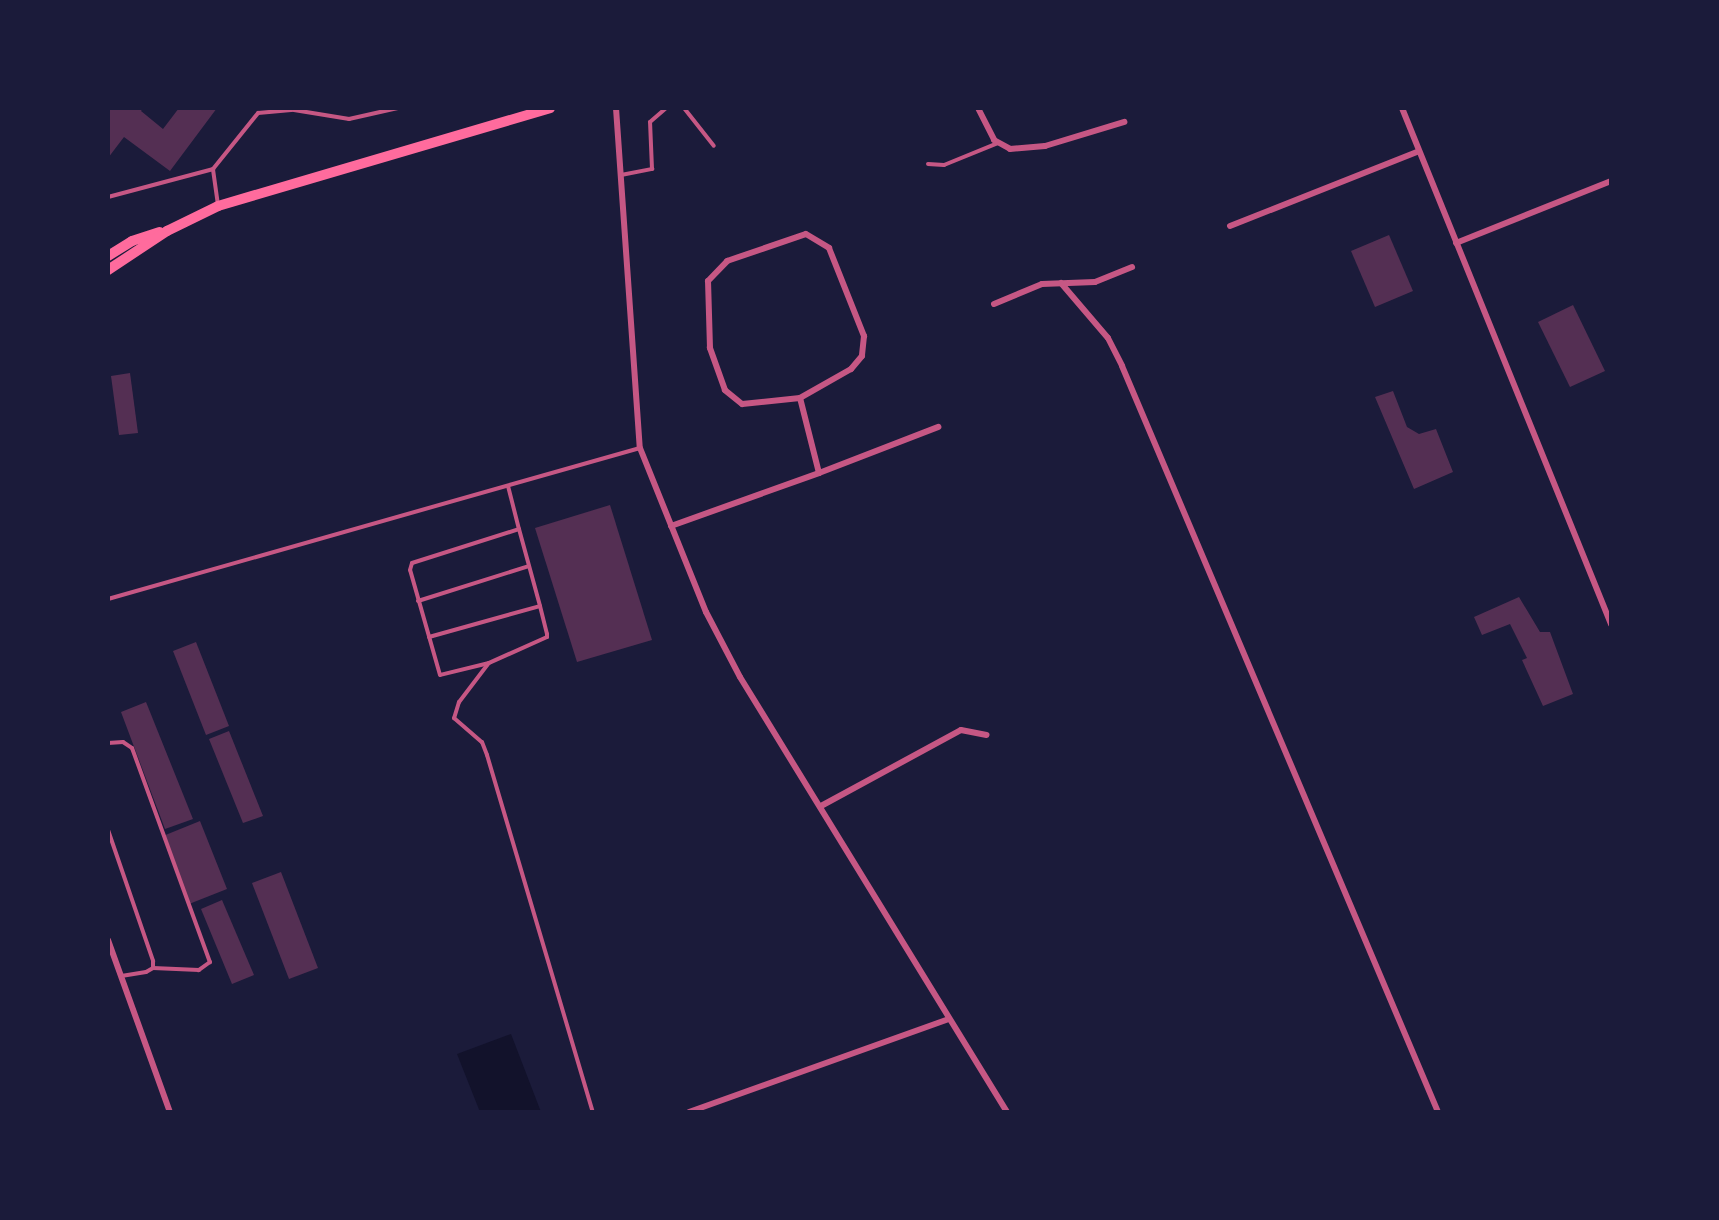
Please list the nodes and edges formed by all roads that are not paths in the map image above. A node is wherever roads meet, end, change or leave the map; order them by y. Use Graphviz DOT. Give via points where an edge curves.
graph roads {
  1 [pos="398,108"];
  2 [pos="550,108"];
  3 [pos="616,108"];
  4 [pos="666,108"];
  5 [pos="684,108"];
  6 [pos="978,108"];
  7 [pos="1411,108"];
  8 [pos="1403,110"];
  9 [pos="258,111"];
  10 [pos="1124,122"];
  11 [pos="998,143"];
  12 [pos="714,146"];
  13 [pos="1419,151"];
  14 [pos="928,164"];
  15 [pos="213,169"];
  16 [pos="621,175"];
  17 [pos="1611,181"];
  18 [pos="108,197"];
  19 [pos="218,206"];
  20 [pos="1230,226"];
  21 [pos="167,231"];
  22 [pos="1456,243"];
  23 [pos="108,256"];
  24 [pos="1132,267"];
  25 [pos="108,270"];
  26 [pos="1061,283"];
  27 [pos="994,304"];
  28 [pos="801,398"];
  29 [pos="938,427"];
  30 [pos="640,448"];
  31 [pos="819,473"];
  32 [pos="508,486"];
  33 [pos="671,526"];
  34 [pos="519,529"];
  35 [pos="529,566"];
  36 [pos="108,599"];
  37 [pos="418,601"];
  38 [pos="540,606"];
  39 [pos="1611,624"];
  40 [pos="429,637"];
  41 [pos="489,663"];
  42 [pos="987,735"];
  43 [pos="108,743"];
  44 [pos="821,806"];
  45 [pos="108,830"];
  46 [pos="108,940"];
  47 [pos="153,968"];
  48 [pos="121,976"];
  49 [pos="949,1019"];
  50 [pos="170,1112"];
  51 [pos="593,1112"];
  52 [pos="690,1112"];
  53 [pos="1007,1112"];
  54 [pos="1438,1112"];
  1 -- 9 [label="lane" via="349,119 294,110"];
  2 -- 19 [label="main road"];
  3 -- 16 [label="street"];
  4 -- 16 [label="lane" via="650,122 652,169"];
  5 -- 12 [label="lane"];
  6 -- 11 [label="street" via="988,132"];
  7 -- 8 [label="street"];
  8 -- 13 [label="street"];
  9 -- 15 [label="lane"];
  10 -- 11 [label="street" via="1021,150"];
  11 -- 14 [label="lane" via="944,165"];
  13 -- 20 [label="street"];
  13 -- 22 [label="street"];
  15 -- 18 [label="lane"];
  15 -- 19 [label="lane"];
  16 -- 30 [label="street"];
  17 -- 22 [label="street"];
  19 -- 21 [label="main road"];
  21 -- 23 [label="main road" via="146,235"];
  21 -- 25 [label="main road"];
  22 -- 39 [label="street"];
  24 -- 26 [label="street" via="1095,282"];
  26 -- 27 [label="street" via="1042,284"];
  26 -- 54 [label="street" via="1108,339 1122,366"];
  28 -- 28 [label="street" via="851,369 864,347 864,336 828,248 806,234 727,261 714,272 706,293 710,348 718,376 732,398 751,406"];
  28 -- 31 [label="street"];
  29 -- 31 [label="street"];
  30 -- 32 [label="lane"];
  30 -- 33 [label="street"];
  31 -- 33 [label="street"];
  32 -- 34 [label="lane"];
  32 -- 36 [label="lane"];
  33 -- 44 [label="street" via="730,659"];
  34 -- 35 [label="lane"];
  34 -- 37 [label="lane" via="412,563 410,570"];
  35 -- 37 [label="lane"];
  35 -- 38 [label="lane"];
  37 -- 40 [label="lane"];
  38 -- 40 [label="lane"];
  38 -- 41 [label="lane" via="545,640"];
  40 -- 41 [label="lane" via="440,675"];
  41 -- 51 [label="lane" via="459,702 454,718 482,742 487,755"];
  42 -- 44 [label="street" via="961,730"];
  43 -- 47 [label="lane" via="123,742 132,748 210,963 199,970"];
  44 -- 49 [label="street"];
  45 -- 47 [label="lane" via="140,917"];
  46 -- 48 [label="street"];
  47 -- 48 [label="lane"];
  48 -- 50 [label="street"];
  49 -- 52 [label="street"];
  49 -- 53 [label="street"];
}
